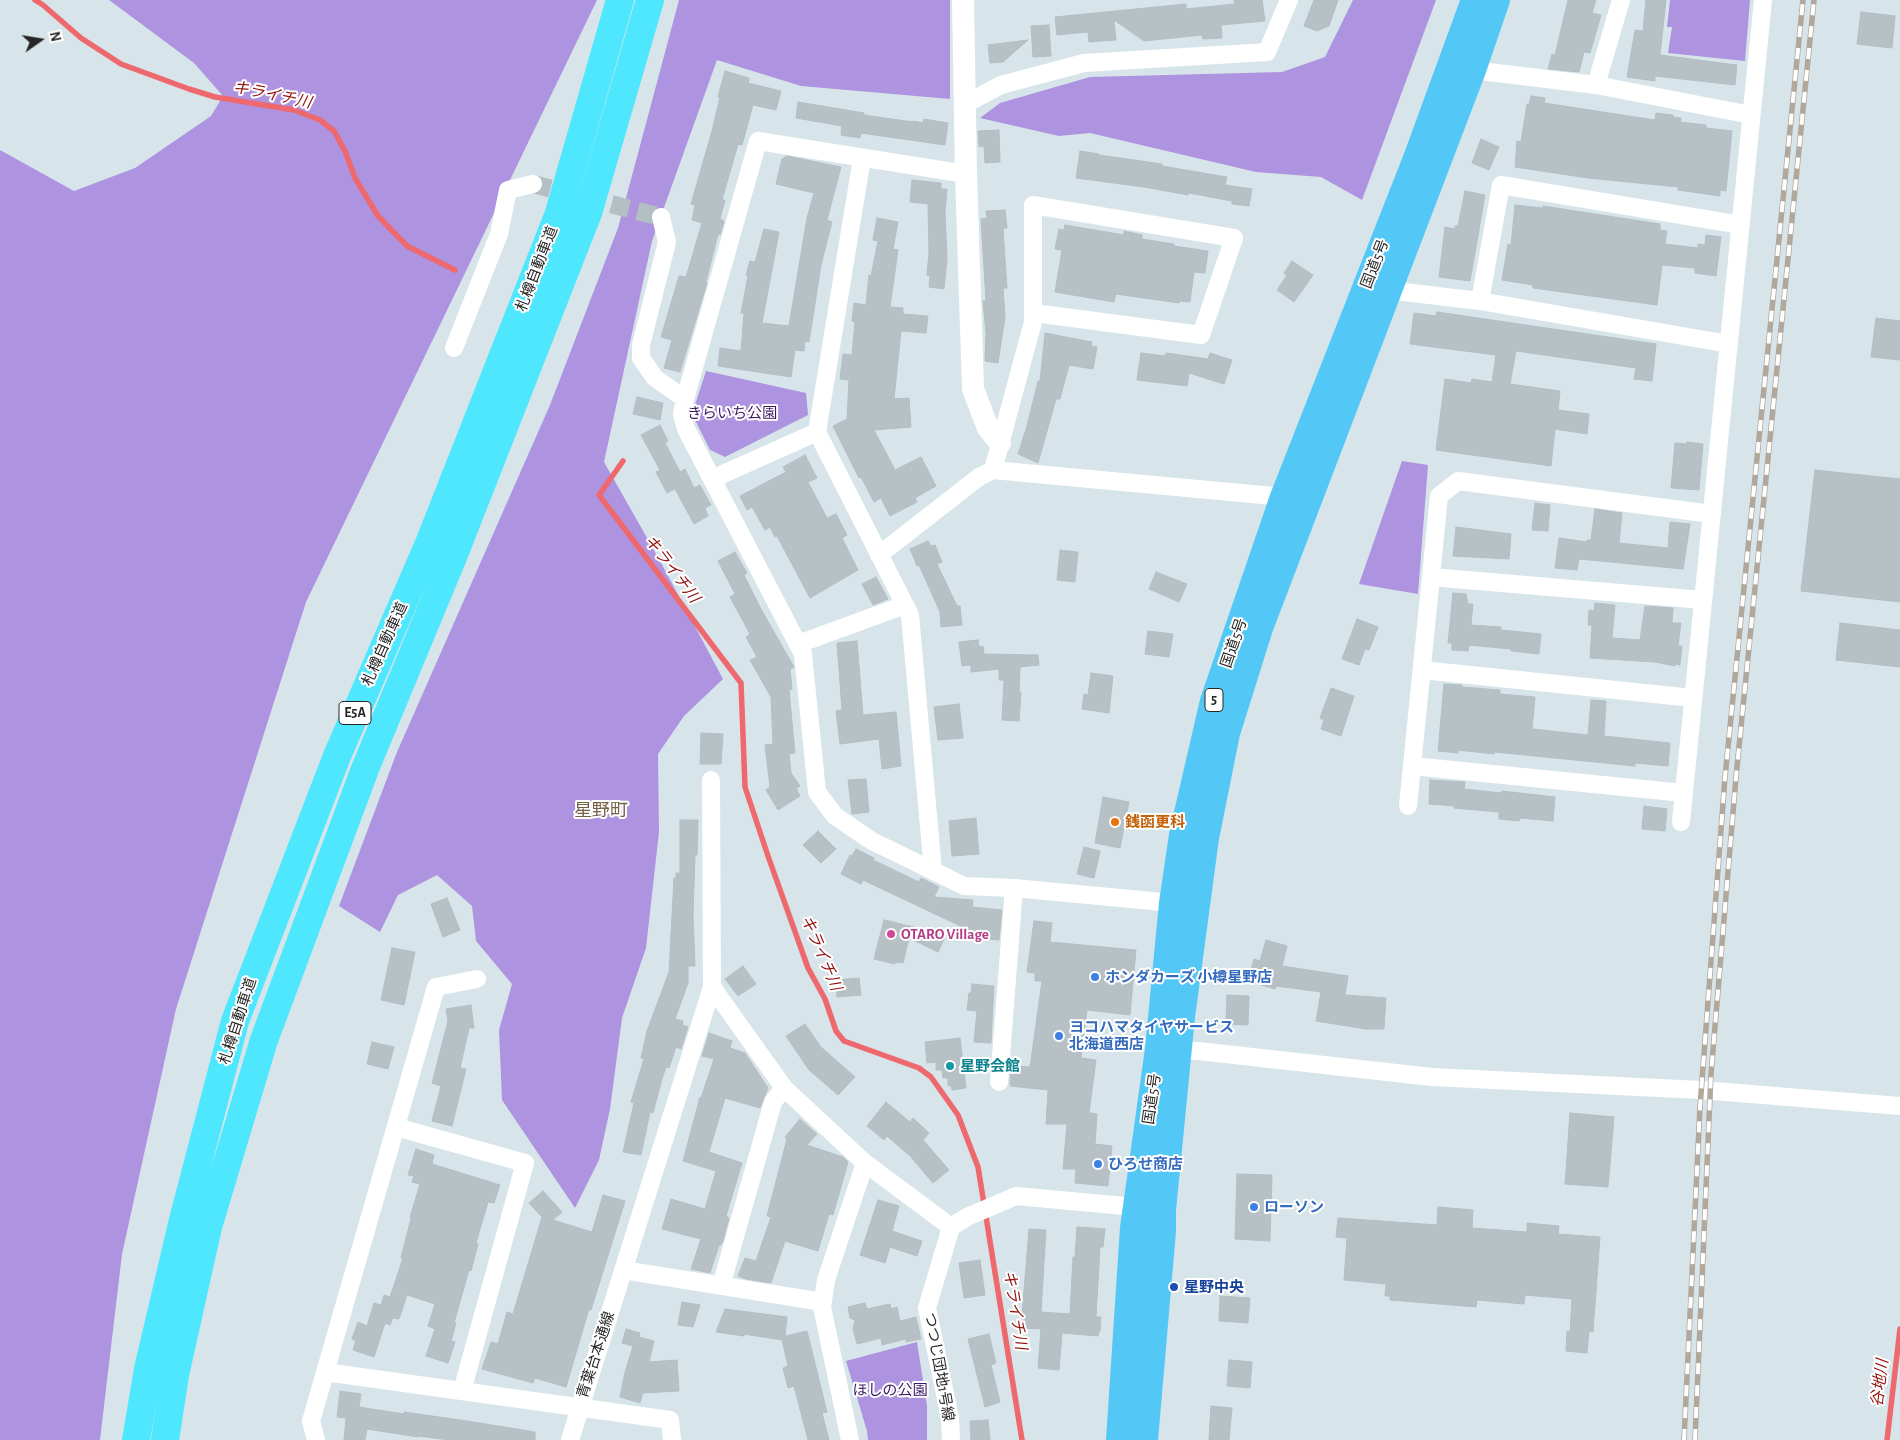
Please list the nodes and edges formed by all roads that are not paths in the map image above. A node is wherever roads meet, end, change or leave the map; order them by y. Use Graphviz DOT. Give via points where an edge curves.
graph roads {
  1 [pos="620,0"];
  2 [pos="650,0"];
  3 [pos="963,0"];
  4 [pos="1289,0"];
  5 [pos="1475,0"];
  6 [pos="1496,0"];
  7 [pos="1621,0"];
  8 [pos="1763,0"];
  9 [pos="1472,70"];
  10 [pos="1596,85"];
  11 [pos="965,104"];
  12 [pos="1752,115"];
  13 [pos="862,158"];
  14 [pos="966,174"];
  15 [pos="533,184"];
  16 [pos="661,217"];
  17 [pos="1741,225"];
  18 [pos="1387,290"];
  19 [pos="1480,301"];
  20 [pos="1034,313"];
  21 [pos="1729,344"];
  22 [pos="454,348"];
  23 [pos="685,399"];
  24 [pos="817,432"];
  25 [pos="1000,443"];
  26 [pos="993,470"];
  27 [pos="712,479"];
  28 [pos="1284,497"];
  29 [pos="1712,514"];
  30 [pos="879,555"];
  31 [pos="1431,577"];
  32 [pos="1703,600"];
  33 [pos="905,606"];
  34 [pos="798,644"];
  35 [pos="1422,670"];
  36 [pos="1693,698"];
  37 [pos="1412,766"];
  38 [pos="711,780"];
  39 [pos="1684,793"];
  40 [pos="1408,806"];
  41 [pos="1681,822"];
  42 [pos="933,871"];
  43 [pos="1014,888"];
  44 [pos="1173,903"];
  45 [pos="477,978"];
  46 [pos="712,987"];
  47 [pos="1169,1050"];
  48 [pos="998,1082"];
  49 [pos="784,1088"];
  50 [pos="1900,1106"];
  51 [pos="396,1127"];
  52 [pos="865,1163"];
  53 [pos="1149,1208"];
  54 [pos="951,1227"];
  55 [pos="623,1270"];
  56 [pos="720,1286"];
  57 [pos="823,1302"];
  58 [pos="325,1372"];
  59 [pos="462,1391"];
  60 [pos="580,1407"];
  61 [pos="136,1440"];
  62 [pos="165,1440"];
  63 [pos="316,1440"];
  64 [pos="570,1440"];
  65 [pos="672,1440"];
  66 [pos="850,1440"];
  67 [pos="951,1440"];
  68 [pos="1120,1440"];
  69 [pos="1144,1440"];
  1 -- 61 [label="highway, 札樽自動車道 / E5A" via="558,216 430,541 337,756 234,1021 148,1369"];
  2 -- 62 [label="highway, 札樽自動車道 / E5A" via="588,213 457,548 365,769 264,1040 208,1227 175,1375"];
  3 -- 11 [label="street"];
  4 -- 11 [label="street" via="1267,52 1084,63 1001,85"];
  5 -- 28 [label="highway, 国道5号 / 5" via="1418,156"];
  6 -- 9 [label="highway, 国道5号 / 5"];
  7 -- 10 [label="street"];
  8 -- 12 [label="street"];
  9 -- 10 [label="street"];
  9 -- 18 [label="highway, 国道5号 / 5"];
  10 -- 12 [label="street"];
  11 -- 14 [label="street"];
  12 -- 17 [label="street"];
  13 -- 14 [label="street"];
  13 -- 23 [label="street" via="758,141"];
  13 -- 24 [label="street"];
  14 -- 25 [label="street" via="973,389 988,428"];
  15 -- 22 [label="street" via="508,190 499,234"];
  16 -- 23 [label="street" via="667,242 641,345 641,358 654,378"];
  17 -- 19 [label="street" via="1501,185"];
  17 -- 21 [label="street"];
  18 -- 19 [label="street"];
  18 -- 47 [label="highway, 国道5号 / 5" via="1259,628 1226,733 1205,838 1181,1017"];
  19 -- 21 [label="street"];
  20 -- 20 [label="street" via="1033,205 1234,238 1202,335"];
  20 -- 25 [label="street"];
  21 -- 29 [label="street"];
  23 -- 27 [label="street" via="682,414 686,429"];
  24 -- 27 [label="street"];
  24 -- 30 [label="street"];
  25 -- 26 [label="street"];
  26 -- 28 [label="street"];
  26 -- 30 [label="street" via="979,477"];
  27 -- 34 [label="street"];
  28 -- 44 [label="highway, 国道5号 / 5" via="1214,701 1183,835"];
  29 -- 31 [label="street" via="1458,481 1439,496"];
  29 -- 32 [label="street"];
  30 -- 33 [label="street"];
  31 -- 32 [label="street"];
  31 -- 35 [label="street"];
  32 -- 36 [label="street"];
  33 -- 34 [label="street"];
  33 -- 42 [label="street" via="910,615"];
  34 -- 42 [label="street" via="803,654 817,792 834,816 872,841"];
  35 -- 36 [label="street"];
  35 -- 37 [label="street"];
  36 -- 39 [label="street"];
  37 -- 39 [label="street"];
  37 -- 40 [label="street"];
  38 -- 46 [label="street, 青葉台本通線"];
  39 -- 41 [label="street"];
  42 -- 43 [label="street" via="964,886"];
  43 -- 44 [label="street"];
  43 -- 48 [label="street"];
  44 -- 47 [label="highway, 国道5号 / 5"];
  45 -- 51 [label="street" via="436,987"];
  46 -- 49 [label="street"];
  46 -- 55 [label="street, 青葉台本通線"];
  47 -- 50 [label="street" via="1432,1077 1702,1090"];
  47 -- 53 [label="highway, 国道5号 / 5"];
  49 -- 52 [label="street"];
  49 -- 56 [label="street" via="773,1102"];
  51 -- 58 [label="street"];
  51 -- 59 [label="street" via="524,1163"];
  52 -- 54 [label="street"];
  52 -- 57 [label="street" via="826,1280"];
  53 -- 54 [label="street" via="1016,1196"];
  53 -- 68 [label="highway, 国道5号 / 5"];
  53 -- 69 [label="highway, 国道5号 / 5" via="1162,1231"];
  54 -- 67 [label="street, つつじ団地1号線" via="927,1308 950,1418"];
  55 -- 56 [label="street"];
  55 -- 60 [label="street, 青葉台本通線"];
  56 -- 57 [label="street"];
  57 -- 66 [label="street"];
  58 -- 59 [label="street"];
  58 -- 63 [label="street" via="310,1421"];
  59 -- 60 [label="street"];
  60 -- 64 [label="street, 青葉台本通線"];
  60 -- 65 [label="street" via="670,1420"];
}
